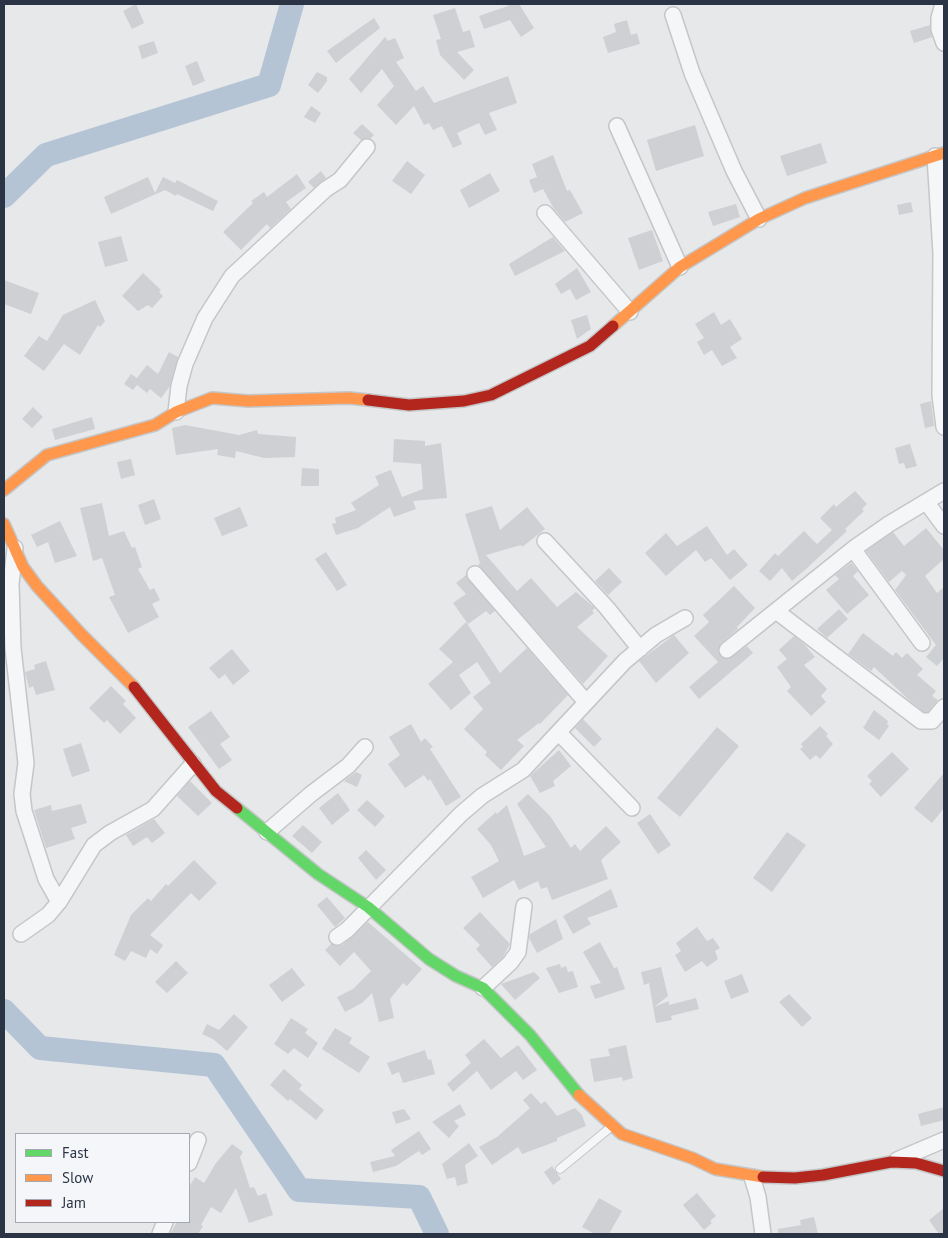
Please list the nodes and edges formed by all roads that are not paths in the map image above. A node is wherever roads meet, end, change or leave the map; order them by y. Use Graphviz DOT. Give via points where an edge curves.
graph roads {
  1 [pos="943,4"];
  2 [pos="673,15"];
  3 [pos="944,43"];
  4 [pos="618,126"];
  5 [pos="367,147"];
  6 [pos="939,155"];
  7 [pos="545,213"];
  8 [pos="759,219"];
  9 [pos="680,267"];
  10 [pos="630,312"];
  11 [pos="176,412"];
  12 [pos="944,427"];
  13 [pos="4,490"];
  14 [pos="944,491"];
  15 [pos="927,502"];
  16 [pos="4,524"];
  17 [pos="944,526"];
  18 [pos="545,541"];
  19 [pos="15,547"];
  20 [pos="853,549"];
  21 [pos="475,574"];
  22 [pos="776,612"];
  23 [pos="685,618"];
  24 [pos="922,643"];
  25 [pos="640,649"];
  26 [pos="726,650"];
  27 [pos="586,702"];
  28 [pos="944,707"];
  29 [pos="559,733"];
  30 [pos="365,747"];
  31 [pos="193,764"];
  32 [pos="632,808"];
  33 [pos="267,832"];
  34 [pos="60,902"];
  35 [pos="524,906"];
  36 [pos="368,907"];
  37 [pos="21,934"];
  38 [pos="338,937"];
  39 [pos="483,988"];
  40 [pos="611,1127"];
  41 [pos="198,1140"];
  42 [pos="944,1140"];
  43 [pos="190,1160"];
  44 [pos="891,1162"];
  45 [pos="560,1169"];
  46 [pos="944,1171"];
  47 [pos="752,1177"];
  48 [pos="763,1234"];
  1 -- 3 [label="street" via="939,18"];
  2 -- 8 [label="street" via="692,73 734,171"];
  4 -- 9 [label="street"];
  5 -- 11 [label="street" via="340,180 326,189 232,276 205,318 185,364"];
  6 -- 8 [label="street" via="805,198"];
  6 -- 12 [label="street" via="940,395"];
  7 -- 10 [label="street"];
  8 -- 9 [label="street"];
  9 -- 10 [label="street"];
  10 -- 11 [label="street" via="590,346 491,395 464,402 409,405 349,398 248,401 212,398"];
  11 -- 13 [label="street" via="155,425 47,455"];
  14 -- 15 [label="street"];
  15 -- 17 [label="street"];
  15 -- 20 [label="street"];
  16 -- 19 [label="street"];
  18 -- 25 [label="street"];
  19 -- 31 [label="street" via="23,567 37,586 130,681"];
  19 -- 34 [label="street" via="11,584 13,648 26,763 22,794 24,811 46,879"];
  20 -- 22 [label="street"];
  20 -- 24 [label="street"];
  21 -- 27 [label="street"];
  22 -- 26 [label="street"];
  22 -- 28 [label="street" via="922,721 932,721"];
  23 -- 25 [label="street"];
  25 -- 27 [label="street"];
  27 -- 29 [label="street"];
  29 -- 32 [label="street"];
  29 -- 36 [label="street" via="523,770 482,796 461,814"];
  30 -- 33 [label="street" via="348,766"];
  31 -- 33 [label="street" via="216,791"];
  31 -- 34 [label="street" via="153,810 94,845"];
  33 -- 36 [label="street" via="318,874"];
  34 -- 37 [label="street"];
  35 -- 39 [label="street" via="518,952"];
  36 -- 38 [label="street"];
  36 -- 39 [label="street" via="429,958 456,976"];
  39 -- 40 [label="street" via="517,1021 584,1101"];
  40 -- 45 [label="lane"];
  40 -- 47 [label="street" via="715,1169"];
  41 -- 43 [label="street"];
  42 -- 44 [label="street"];
  44 -- 46 [label="street" via="916,1163"];
  44 -- 47 [label="street" via="823,1175"];
  47 -- 48 [label="street"];
}
